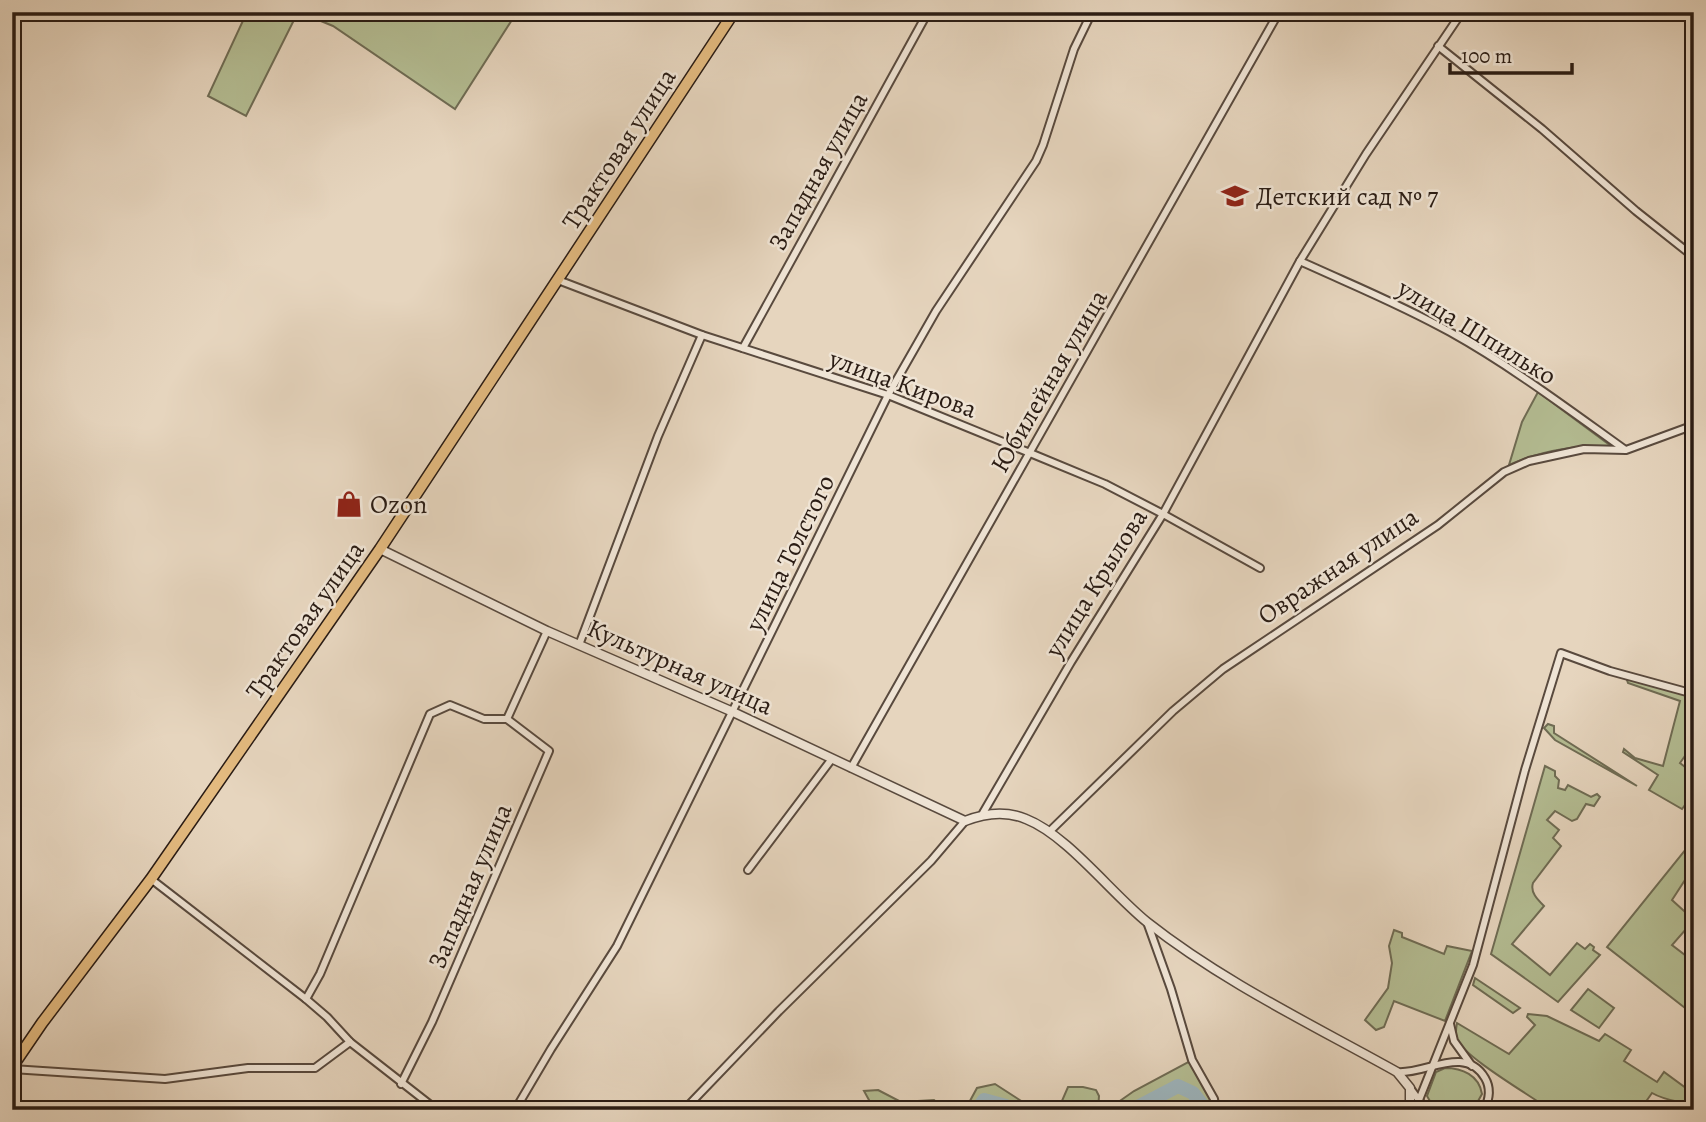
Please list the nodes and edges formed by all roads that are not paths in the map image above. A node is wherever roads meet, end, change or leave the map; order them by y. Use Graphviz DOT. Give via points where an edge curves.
graph roads {
  1 [pos="734,12"];
  2 [pos="928,12"];
  3 [pos="1092,12"];
  4 [pos="1279,12"];
  5 [pos="1462,12"];
  6 [pos="1438,46"];
  7 [pos="1694,257"];
  8 [pos="1300,261"];
  9 [pos="558,280"];
  10 [pos="702,335"];
  11 [pos="743,348"];
  12 [pos="888,395"];
  13 [pos="1694,421"];
  14 [pos="1626,450"];
  15 [pos="1030,453"];
  16 [pos="1163,513"];
  17 [pos="380,549"];
  18 [pos="1260,568"];
  19 [pos="547,631"];
  20 [pos="579,645"];
  21 [pos="1694,694"];
  22 [pos="733,712"];
  23 [pos="507,719"];
  24 [pos="831,760"];
  25 [pos="850,768"];
  26 [pos="983,813"];
  27 [pos="965,821"];
  28 [pos="1050,831"];
  29 [pos="748,870"];
  30 [pos="151,879"];
  31 [pos="1146,922"];
  32 [pos="306,999"];
  33 [pos="1450,1022"];
  34 [pos="350,1042"];
  35 [pos="1434,1065"];
  36 [pos="1473,1067"];
  37 [pos="12,1068"];
  38 [pos="1397,1072"];
  39 [pos="401,1084"];
  40 [pos="1410,1088"];
  41 [pos="1419,1100"];
  42 [pos="437,1110"];
  43 [pos="516,1110"];
  44 [pos="684,1110"];
  45 [pos="1216,1110"];
  46 [pos="1410,1110"];
  47 [pos="1415,1110"];
  48 [pos="1426,1110"];
  49 [pos="1484,1110"];
  1 -- 9 [label="main road, Трактовая улица"];
  2 -- 11 [label="street, Западная улица"];
  3 -- 12 [label="street, улица Толстого" via="1036,161 936,312"];
  4 -- 15 [label="street, Юбилейная улица"];
  5 -- 6 [label="street, улица Крылова"];
  6 -- 7 [label="street"];
  6 -- 8 [label="street, улица Крылова"];
  8 -- 14 [label="street, улица Шпилько" via="1451,333"];
  8 -- 16 [label="street, улица Крылова"];
  9 -- 10 [label="street, улица Кирова"];
  9 -- 17 [label="main road, Трактовая улица"];
  10 -- 11 [label="street, улица Кирова"];
  10 -- 20 [label="street" via="658,436"];
  11 -- 12 [label="street, улица Кирова"];
  12 -- 15 [label="street, улица Кирова"];
  12 -- 22 [label="street, улица Толстого"];
  13 -- 14 [label="street, Овражная улица"];
  14 -- 28 [label="street, Овражная улица" via="1584,449 1529,461 1504,472 1438,525 1223,669 1173,711"];
  15 -- 16 [label="street, улица Кирова"];
  15 -- 25 [label="street, Юбилейная улица"];
  16 -- 18 [label="street, улица Кирова"];
  16 -- 26 [label="street, улица Крылова"];
  17 -- 19 [label="street, Культурная улица"];
  17 -- 30 [label="main road, Трактовая улица"];
  19 -- 20 [label="street, Культурная улица"];
  19 -- 23 [label="street"];
  20 -- 22 [label="street, Культурная улица"];
  21 -- 33 [label="street" via="1561,653 1473,965"];
  22 -- 24 [label="street, Культурная улица"];
  22 -- 43 [label="street, улица Толстого" via="617,946"];
  23 -- 32 [label="street, Западная улица" via="484,719 450,705 430,714"];
  23 -- 39 [label="street, Западная улица" via="549,751"];
  24 -- 25 [label="street, Культурная улица"];
  24 -- 29 [label="street"];
  25 -- 27 [label="street, Культурная улица"];
  26 -- 27 [label="street"];
  26 -- 28 [label="street" via="1010,814"];
  27 -- 44 [label="street" via="931,862"];
  28 -- 31 [label="street"];
  30 -- 32 [label="street"];
  30 -- 37 [label="main road, Трактовая улица"];
  31 -- 38 [label="street" via="1234,982"];
  31 -- 45 [label="street" via="1192,1060"];
  32 -- 34 [label="street"];
  33 -- 35 [label="street"];
  33 -- 36 [label="street" via="1454,1041"];
  34 -- 37 [label="street" via="315,1068 248,1068 165,1079"];
  34 -- 39 [label="street"];
  35 -- 36 [label="street" via="1454,1061"];
  35 -- 38 [label="street" via="1418,1072"];
  35 -- 41 [label="street"];
  36 -- 49 [label="street" via="1488,1085"];
  38 -- 40 [label="street"];
  39 -- 42 [label="street"];
  40 -- 41 [label="street"];
  40 -- 46 [label="street"];
  41 -- 47 [label="street"];
  41 -- 48 [label="street"];
}
